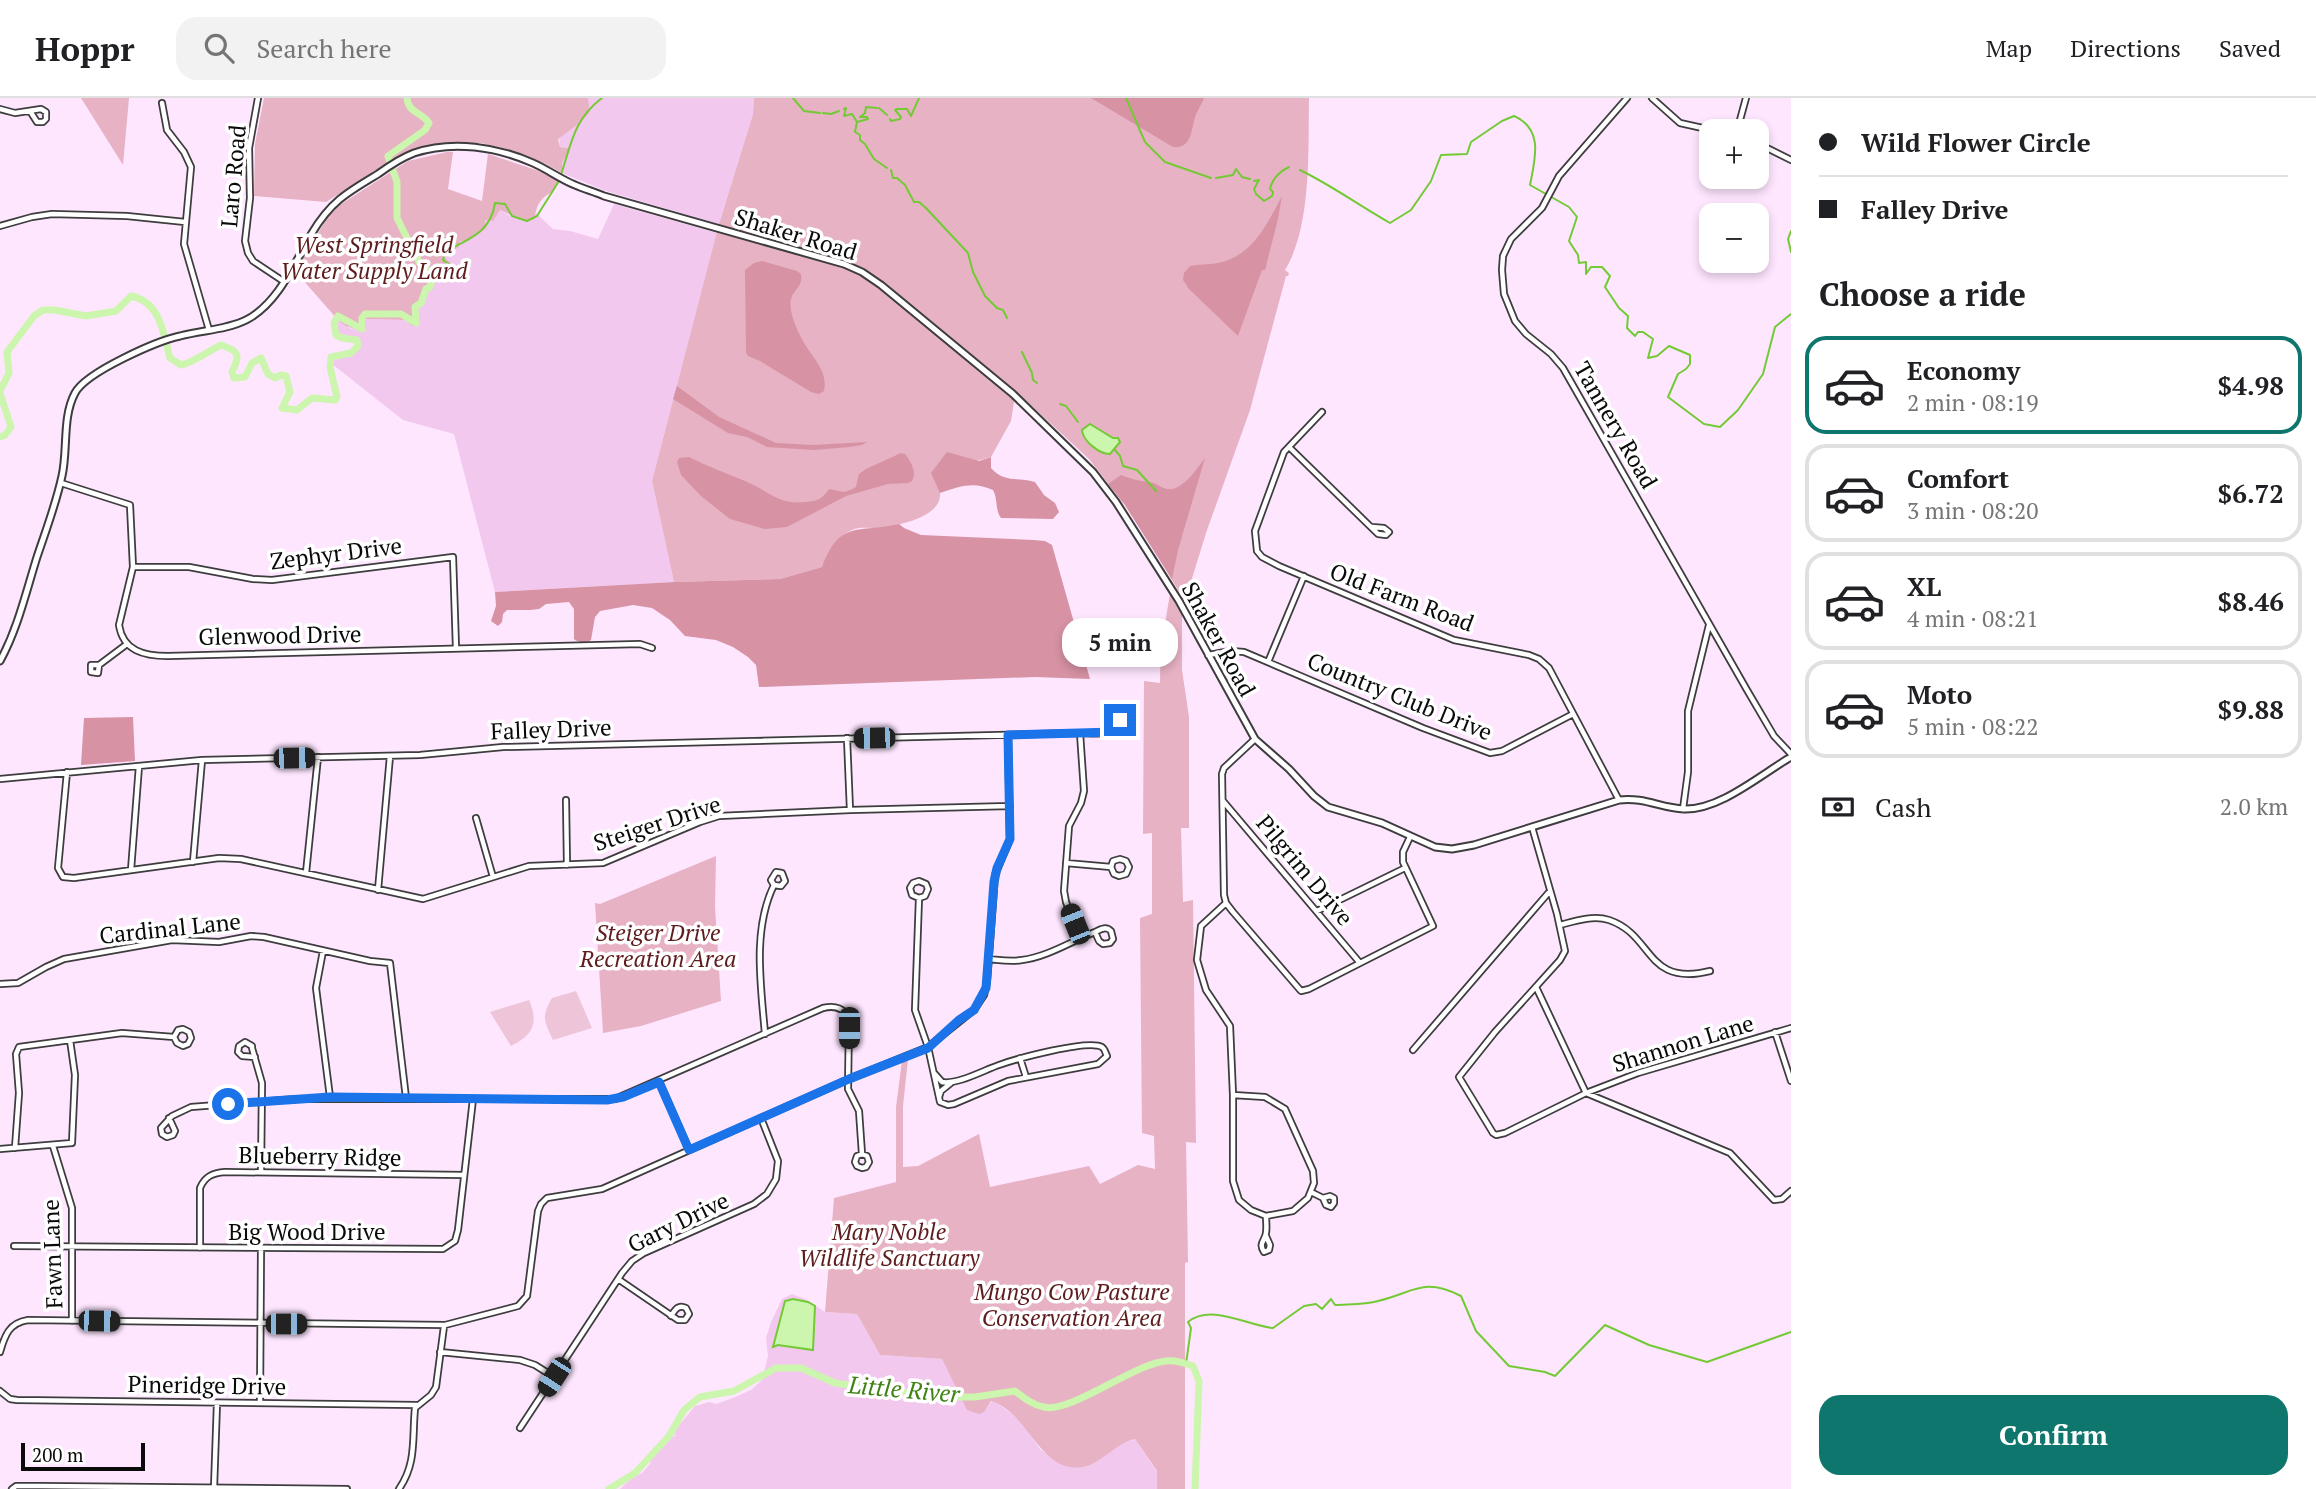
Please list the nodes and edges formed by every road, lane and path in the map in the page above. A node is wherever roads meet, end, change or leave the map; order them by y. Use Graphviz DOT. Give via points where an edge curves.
graph roads {
  1 [pos="258,98"];
  2 [pos="1627,98"];
  3 [pos="1653,98"];
  4 [pos="1746,98"];
  5 [pos="162,103"];
  6 [pos="0,109"];
  7 [pos="30,110"];
  8 [pos="1740,119"];
  9 [pos="1699,127"];
  10 [pos="1769,149"];
  11 [pos="1791,160"];
  12 [pos="185,222"];
  13 [pos="0,226"];
  14 [pos="283,281"];
  15 [pos="209,330"];
  16 [pos="1322,412"];
  17 [pos="1289,447"];
  18 [pos="61,482"];
  19 [pos="1372,527"];
  20 [pos="133,567"];
  21 [pos="1304,576"];
  22 [pos="1710,625"];
  23 [pos="127,644"];
  24 [pos="456,648"];
  25 [pos="652,648"];
  26 [pos="1208,655"];
  27 [pos="0,661"];
  28 [pos="1268,663"];
  29 [pos="99,665"];
  30 [pos="1573,714"];
  31 [pos="1105,732"];
  32 [pos="1080,733"];
  33 [pos="1008,735"];
  34 [pos="847,738"];
  35 [pos="1255,739"];
  36 [pos="1791,755"];
  37 [pos="390,756"];
  38 [pos="317,757"];
  39 [pos="202,760"];
  40 [pos="139,766"];
  41 [pos="67,772"];
  42 [pos="0,779"];
  43 [pos="566,800"];
  44 [pos="1222,800"];
  45 [pos="1619,800"];
  46 [pos="1010,806"];
  47 [pos="1683,809"];
  48 [pos="850,810"];
  49 [pos="475,818"];
  50 [pos="1532,827"];
  51 [pos="1410,837"];
  52 [pos="193,862"];
  53 [pos="1066,863"];
  54 [pos="567,865"];
  55 [pos="1111,867"];
  56 [pos="1405,868"];
  57 [pos="131,870"];
  58 [pos="306,873"];
  59 [pos="493,877"];
  60 [pos="774,885"];
  61 [pos="378,890"];
  62 [pos="1550,890"];
  63 [pos="919,898"];
  64 [pos="1226,903"];
  65 [pos="1317,911"];
  66 [pos="1560,925"];
  67 [pos="1095,932"];
  68 [pos="1080,938"];
  69 [pos="323,951"];
  70 [pos="989,959"];
  71 [pos="1360,963"];
  72 [pos="1710,971"];
  73 [pos="0,984"];
  74 [pos="1536,987"];
  75 [pos="1791,1028"];
  76 [pos="1775,1032"];
  77 [pos="765,1034"];
  78 [pos="174,1037"];
  79 [pos="70,1040"];
  80 [pos="928,1048"];
  81 [pos="1413,1050"];
  82 [pos="255,1057"];
  83 [pos="1020,1059"];
  84 [pos="934,1073"];
  85 [pos="1026,1077"];
  86 [pos="849,1079"];
  87 [pos="1791,1081"];
  88 [pos="659,1082"];
  89 [pos="952,1083"];
  90 [pos="1586,1093"];
  91 [pos="1233,1095"];
  92 [pos="330,1097"];
  93 [pos="406,1098"];
  94 [pos="938,1098"];
  95 [pos="472,1099"];
  96 [pos="263,1101"];
  97 [pos="169,1118"];
  98 [pos="761,1118"];
  99 [pos="53,1146"];
  100 [pos="15,1148"];
  101 [pos="0,1149"];
  102 [pos="689,1150"];
  103 [pos="862,1154"];
  104 [pos="261,1172"];
  105 [pos="464,1175"];
  106 [pos="1791,1191"];
  107 [pos="1311,1192"];
  108 [pos="1323,1198"];
  109 [pos="1266,1216"];
  110 [pos="1266,1236"];
  111 [pos="14,1246"];
  112 [pos="73,1247"];
  113 [pos="200,1248"];
  114 [pos="261,1248"];
  115 [pos="618,1279"];
  116 [pos="671,1316"];
  117 [pos="72,1321"];
  118 [pos="261,1323"];
  119 [pos="445,1325"];
  120 [pos="0,1352"];
  121 [pos="440,1352"];
  122 [pos="554,1377"];
  123 [pos="0,1391"];
  124 [pos="217,1403"];
  125 [pos="260,1403"];
  126 [pos="417,1405"];
  127 [pos="520,1428"];
  128 [pos="23,1488"];
  129 [pos="196,1488"];
  130 [pos="214,1488"];
  131 [pos="12,1489"];
  132 [pos="347,1489"];
  133 [pos="398,1489"];
  1 -- 14 [label="street, Laro Road" via="249,148 245,241 253,261"];
  2 -- 22 [label="street, Tannery Road" via="1563,172 1540,211 1506,246 1502,271 1505,299 1523,331 1563,368"];
  3 -- 9 [label="street" via="1680,122"];
  4 -- 8 [label="street"];
  5 -- 12 [label="street" via="167,130 191,167"];
  6 -- 7 [label="street"];
  10 -- 11 [label="street"];
  12 -- 13 [label="street" via="51,214"];
  12 -- 15 [label="street" via="185,251"];
  14 -- 15 [label="street, Shaker Road" via="254,316"];
  14 -- 26 [label="street, Shaker Road" via="330,206 392,164 424,150 473,146 529,161 604,196 844,264 881,285 1013,394 1093,472 1171,588"];
  15 -- 18 [label="street, Shaker Road" via="163,341 94,374 77,389 69,413"];
  16 -- 17 [label="street, Old Farm Road"];
  17 -- 19 [label="street"];
  17 -- 21 [label="street, Old Farm Road" via="1254,540 1262,557"];
  18 -- 20 [label="street" via="130,505"];
  18 -- 27 [label="street, Shaker Road" via="15,629"];
  20 -- 23 [label="street" via="119,617"];
  20 -- 24 [label="street, Zephyr Drive" via="189,567 272,580 453,557"];
  21 -- 28 [label="street"];
  21 -- 30 [label="street, Old Farm Road" via="1454,640 1539,659 1549,668"];
  22 -- 36 [label="street, Tannery Road" via="1773,733"];
  22 -- 47 [label="street" via="1688,711"];
  23 -- 24 [label="street, Glenwood Drive" via="159,656"];
  23 -- 29 [label="street"];
  24 -- 25 [label="street, Glenwood Drive" via="640,644"];
  26 -- 28 [label="street, Country Club Drive" via="1237,651"];
  26 -- 35 [label="street, Shaker Road"];
  28 -- 30 [label="street, Country Club Drive" via="1490,753 1509,748"];
  30 -- 45 [label="street, Old Farm Road"];
  31 -- 32 [label="street, Falley Drive"];
  32 -- 33 [label="street, Falley Drive"];
  32 -- 53 [label="street" via="1084,791 1069,826"];
  33 -- 34 [label="street, Falley Drive"];
  33 -- 46 [label="street"];
  34 -- 37 [label="street, Falley Drive" via="503,747"];
  34 -- 48 [label="street"];
  35 -- 44 [label="street" via="1223,771"];
  35 -- 51 [label="street, Shaker Road" via="1321,803"];
  36 -- 47 [label="street, Shaker Road" via="1710,805"];
  37 -- 38 [label="street, Falley Drive"];
  37 -- 61 [label="street"];
  38 -- 39 [label="street, Falley Drive"];
  38 -- 58 [label="street"];
  39 -- 40 [label="street, Falley Drive"];
  39 -- 52 [label="street"];
  40 -- 41 [label="street, Falley Drive"];
  40 -- 57 [label="street"];
  41 -- 42 [label="street, Falley Drive"];
  41 -- 57 [label="street, Steiger Drive" via="58,871 74,878"];
  43 -- 54 [label="street"];
  44 -- 64 [label="street"];
  44 -- 65 [label="street, Pilgrim Drive"];
  45 -- 47 [label="street, Shaker Road" via="1639,799"];
  45 -- 50 [label="street, Shaker Road"];
  46 -- 48 [label="street, Steiger Drive"];
  46 -- 70 [label="street" via="1010,839 994,882"];
  48 -- 54 [label="street, Steiger Drive" via="719,816 603,863"];
  49 -- 59 [label="street"];
  50 -- 51 [label="street, Shaker Road" via="1452,849"];
  50 -- 62 [label="street"];
  51 -- 56 [label="street" via="1402,857"];
  52 -- 57 [label="street, Steiger Drive"];
  52 -- 58 [label="street, Steiger Drive" via="241,859"];
  53 -- 55 [label="street"];
  53 -- 68 [label="street" via="1066,902"];
  54 -- 59 [label="street, Steiger Drive" via="529,866"];
  55 -- 55 [label="street" via="1119,876 1129,869 1120,859"];
  56 -- 65 [label="street"];
  56 -- 71 [label="street" via="1433,926"];
  58 -- 61 [label="street, Steiger Drive"];
  59 -- 61 [label="street, Steiger Drive" via="423,899"];
  60 -- 77 [label="street" via="761,937"];
  62 -- 66 [label="street"];
  62 -- 81 [label="street"];
  63 -- 63 [label="street" via="928,889 918,881 910,890"];
  63 -- 80 [label="street" via="915,1001"];
  64 -- 71 [label="street" via="1301,991"];
  64 -- 91 [label="street" via="1201,926 1198,960 1206,989 1230,1026"];
  65 -- 71 [label="street, Pilgrim Drive"];
  66 -- 72 [label="street" via="1609,920 1626,929 1671,972"];
  66 -- 74 [label="street" via="1565,951"];
  67 -- 68 [label="street"];
  68 -- 70 [label="street" via="1023,960"];
  69 -- 73 [label="street, Cardinal Lane" via="251,936 219,942 172,940 64,959 18,983"];
  69 -- 92 [label="street" via="316,988"];
  69 -- 93 [label="street, Cardinal Lane" via="390,963"];
  70 -- 80 [label="street" via="979,1004"];
  74 -- 90 [label="street"];
  74 -- 90 [label="street, Shannon Lane" via="1459,1077 1496,1135"];
  75 -- 76 [label="street, Shannon Lane"];
  76 -- 87 [label="street"];
  76 -- 90 [label="street, Shannon Lane"];
  77 -- 86 [label="street" via="824,1008 839,1008 849,1020"];
  77 -- 88 [label="street"];
  78 -- 79 [label="street" via="128,1033"];
  79 -- 99 [label="street" via="75,1075 72,1143"];
  79 -- 100 [label="street" via="19,1047"];
  80 -- 84 [label="street"];
  80 -- 86 [label="street"];
  82 -- 96 [label="street"];
  83 -- 85 [label="street"];
  83 -- 85 [label="street" via="1093,1046 1101,1046 1107,1056 1098,1064"];
  83 -- 89 [label="street"];
  84 -- 89 [label="street" via="942,1082"];
  84 -- 94 [label="street"];
  85 -- 94 [label="street" via="954,1104 943,1104"];
  86 -- 98 [label="street"];
  86 -- 103 [label="street" via="849,1092 860,1115"];
  88 -- 95 [label="street" via="615,1100"];
  88 -- 102 [label="street"];
  89 -- 94 [label="street"];
  90 -- 106 [label="street" via="1730,1153 1774,1200"];
  91 -- 107 [label="street" via="1265,1097 1285,1109 1312,1171"];
  91 -- 109 [label="street" via="1235,1190 1244,1205"];
  92 -- 93 [label="street"];
  92 -- 96 [label="street"];
  93 -- 95 [label="street"];
  95 -- 105 [label="street, Big Wood Drive"];
  96 -- 97 [label="street" via="191,1107"];
  96 -- 104 [label="street"];
  98 -- 102 [label="street"];
  98 -- 115 [label="street, Gary Drive" via="778,1161 776,1179 767,1194 644,1253"];
  99 -- 100 [label="street"];
  99 -- 112 [label="street, Fawn Lane" via="72,1208"];
  100 -- 101 [label="street"];
  102 -- 119 [label="street" via="596,1191 544,1200 538,1211 525,1301"];
  104 -- 105 [label="street, Blueberry Ridge"];
  104 -- 113 [label="street, Blueberry Ridge" via="219,1172 204,1180"];
  105 -- 114 [label="street, Big Wood Drive" via="458,1230 454,1241 443,1249"];
  107 -- 108 [label="street"];
  107 -- 109 [label="street" via="1293,1211"];
  109 -- 110 [label="street"];
  111 -- 112 [label="street, Big Wood Drive"];
  112 -- 113 [label="street, Big Wood Drive"];
  112 -- 117 [label="street, Fawn Lane"];
  113 -- 114 [label="street, Big Wood Drive"];
  114 -- 118 [label="street"];
  115 -- 116 [label="street"];
  115 -- 122 [label="street, Gary Drive"];
  117 -- 118 [label="street"];
  117 -- 120 [label="street" via="17,1322 5,1335"];
  118 -- 119 [label="street"];
  118 -- 125 [label="street"];
  119 -- 121 [label="street"];
  121 -- 122 [label="street" via="520,1360"];
  121 -- 126 [label="street" via="434,1391"];
  122 -- 127 [label="street, Gary Drive"];
  123 -- 124 [label="street, Pineridge Drive" via="17,1400"];
  124 -- 125 [label="street, Pineridge Drive"];
  124 -- 130 [label="street"];
  125 -- 126 [label="street, Pineridge Drive"];
  126 -- 133 [label="street" via="412,1462"];
  128 -- 129 [label="street"];
  128 -- 131 [label="street"];
  129 -- 130 [label="street"];
  130 -- 132 [label="street"];
}
